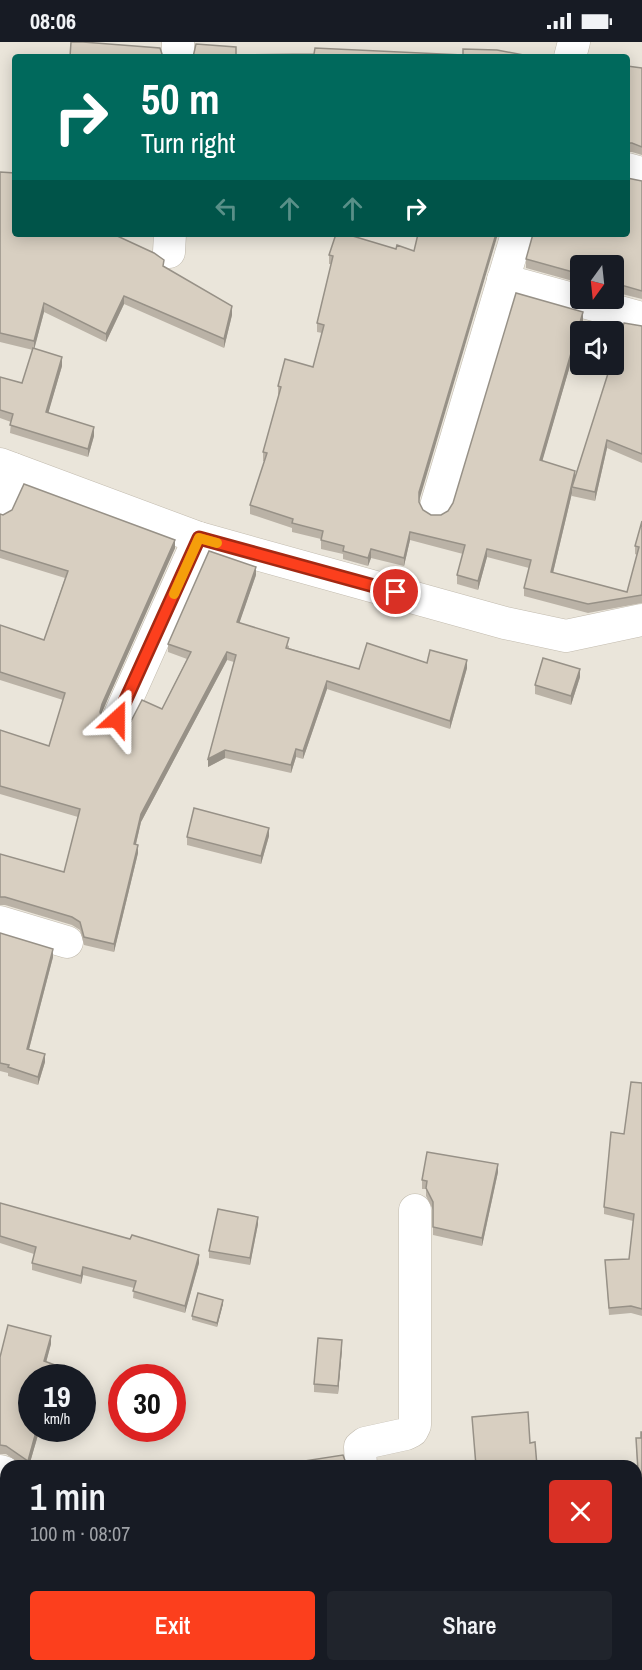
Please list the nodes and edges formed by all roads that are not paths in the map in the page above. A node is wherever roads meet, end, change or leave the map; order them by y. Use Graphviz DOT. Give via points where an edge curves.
graph roads {
  1 [pos="516,237"];
  2 [pos="503,280"];
  3 [pos="642,318"];
  4 [pos="6,466"];
  5 [pos="0,505"];
  6 [pos="436,506"];
  7 [pos="199,538"];
  8 [pos="642,620"];
  9 [pos="117,719"];
  10 [pos="0,922"];
  11 [pos="67,942"];
  12 [pos="415,1210"];
  13 [pos="361,1460"];
  1 -- 2 [label="street"];
  2 -- 3 [label="street"];
  2 -- 6 [label="street"];
  4 -- 5 [label="street"];
  4 -- 7 [label="street"];
  7 -- 8 [label="street" via="505,623 566,636"];
  7 -- 9 [label="street"];
  10 -- 11 [label="street"];
  12 -- 13 [label="street" via="415,1425 406,1434 365,1443 360,1447"];
}
